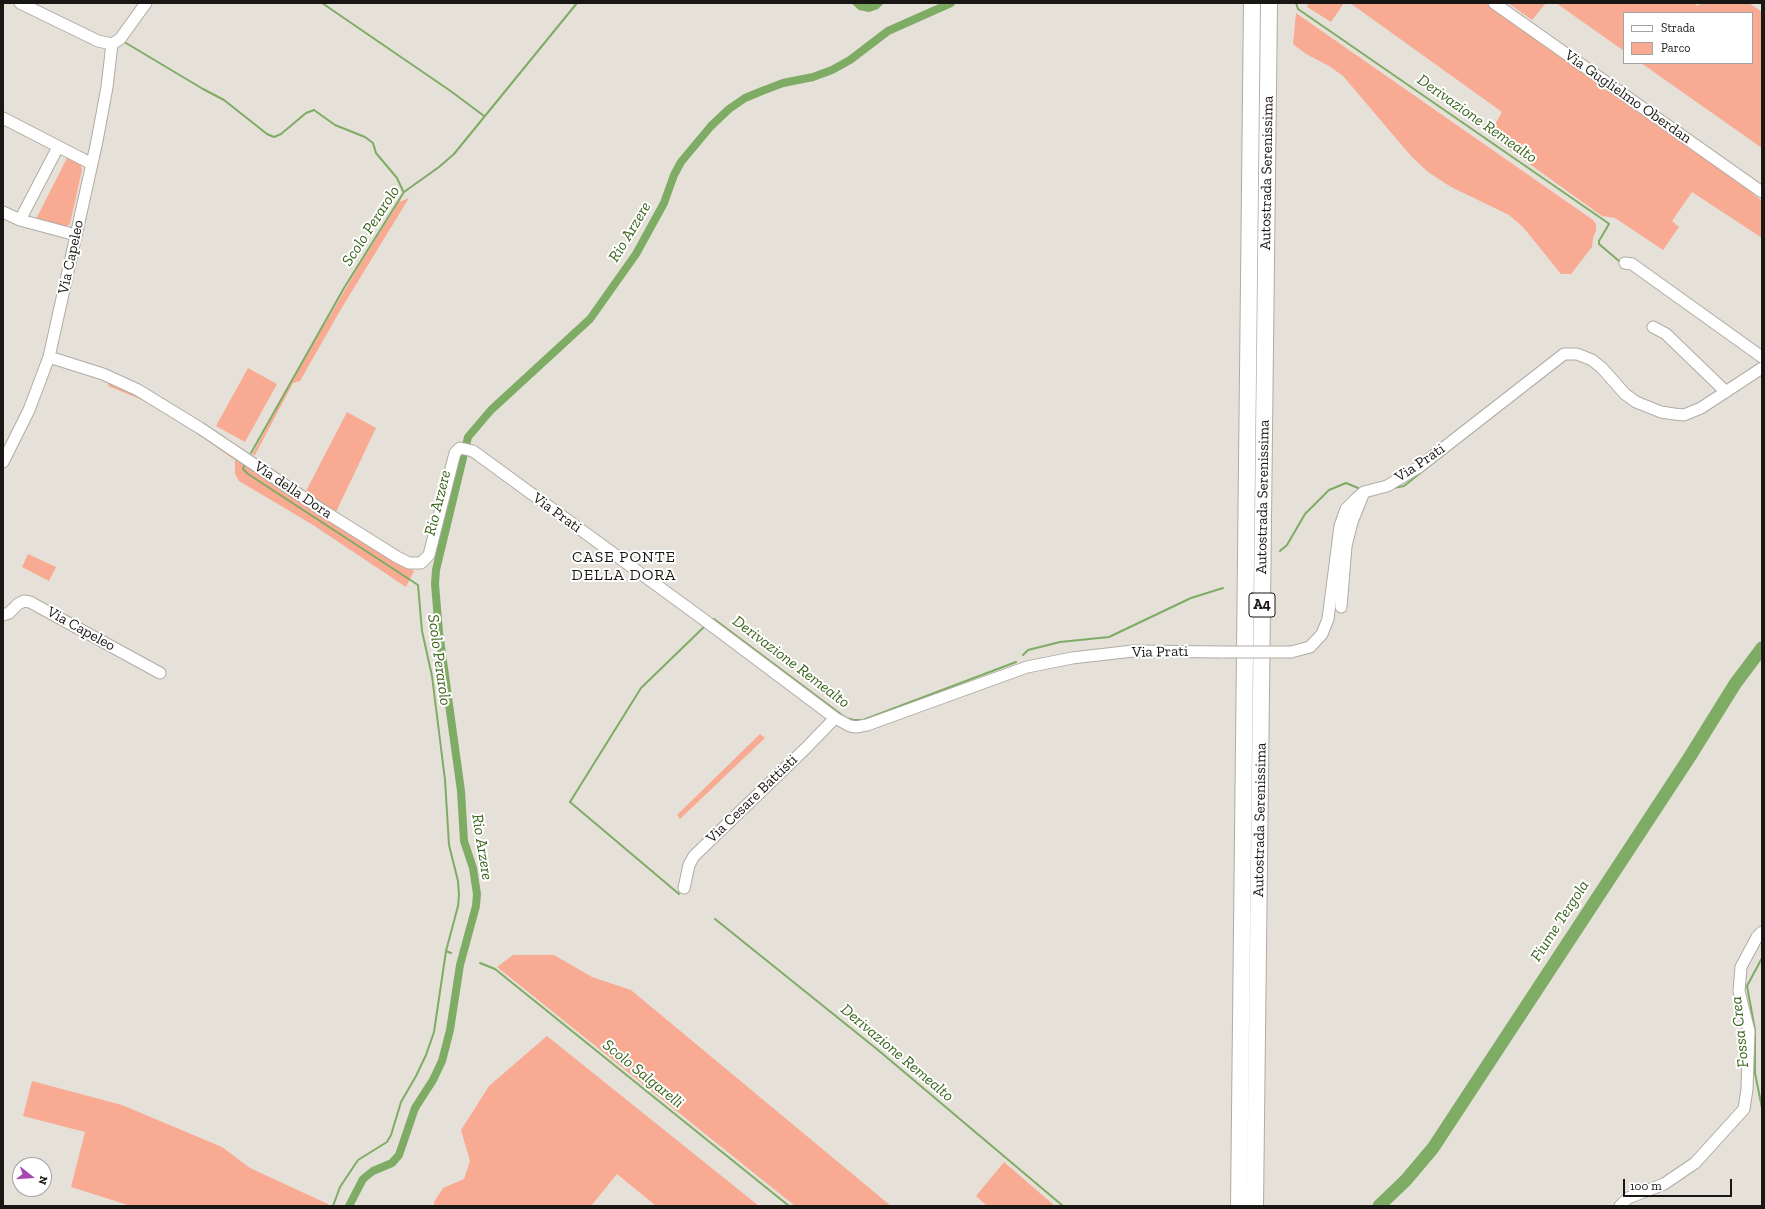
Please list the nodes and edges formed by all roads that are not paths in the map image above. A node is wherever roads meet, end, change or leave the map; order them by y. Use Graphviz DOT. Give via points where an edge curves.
graph roads {
  1 [pos="20,3"];
  2 [pos="146,3"];
  3 [pos="1252,3"];
  4 [pos="1269,3"];
  5 [pos="1494,3"];
  6 [pos="112,44"];
  7 [pos="3,118"];
  8 [pos="58,147"];
  9 [pos="92,164"];
  10 [pos="1762,192"];
  11 [pos="3,212"];
  12 [pos="20,220"];
  13 [pos="76,235"];
  14 [pos="1625,264"];
  15 [pos="1653,327"];
  16 [pos="1762,357"];
  17 [pos="49,358"];
  18 [pos="1762,368"];
  19 [pos="1726,392"];
  20 [pos="465,449"];
  21 [pos="3,460"];
  22 [pos="1364,492"];
  23 [pos="1342,607"];
  24 [pos="3,615"];
  25 [pos="160,673"];
  26 [pos="835,718"];
  27 [pos="684,888"];
  28 [pos="1762,932"];
  29 [pos="1239,1206"];
  30 [pos="1255,1206"];
  31 [pos="1620,1206"];
  1 -- 6 [label="street" via="98,41"];
  2 -- 6 [label="street" via="120,39"];
  3 -- 29 [label="highway, Autostrada Serenissima / A4"];
  4 -- 30 [label="highway, Autostrada Serenissima / A4"];
  5 -- 10 [label="street, Via Guglielmo Oberdan"];
  6 -- 9 [label="street, Via Capeleo"];
  7 -- 8 [label="street"];
  8 -- 9 [label="street"];
  8 -- 12 [label="street"];
  9 -- 13 [label="street, Via Capeleo"];
  11 -- 12 [label="street"];
  12 -- 13 [label="street"];
  13 -- 17 [label="street, Via Capeleo"];
  14 -- 16 [label="street" via="1632,264"];
  15 -- 19 [label="street" via="1666,334"];
  17 -- 20 [label="street, Via della Dora" via="103,374 144,394 409,563 422,563 429,555 453,457 456,451"];
  17 -- 21 [label="street, Via Capeleo" via="29,410"];
  18 -- 19 [label="street, Via Prati"];
  19 -- 22 [label="street, Via Prati" via="1693,412 1661,412 1636,402 1625,394 1592,360 1577,354 1564,354 1419,467 1387,486"];
  20 -- 26 [label="street, Via Prati" via="703,619"];
  22 -- 23 [label="street" via="1346,546"];
  22 -- 26 [label="street, Via Prati, bridge" via="1346,509 1340,526 1328,619 1322,634 1310,647 1291,652 1133,651 1072,658 1027,667 862,727 850,726"];
  24 -- 25 [label="street, Via Capeleo" via="9,614 24,601 30,602"];
  26 -- 27 [label="street, Via Cesare Battisti" via="694,856 689,865"];
  28 -- 31 [label="street" via="1741,967 1739,991 1748,1031 1744,1109 1695,1162 1664,1184 1628,1198"];
}
